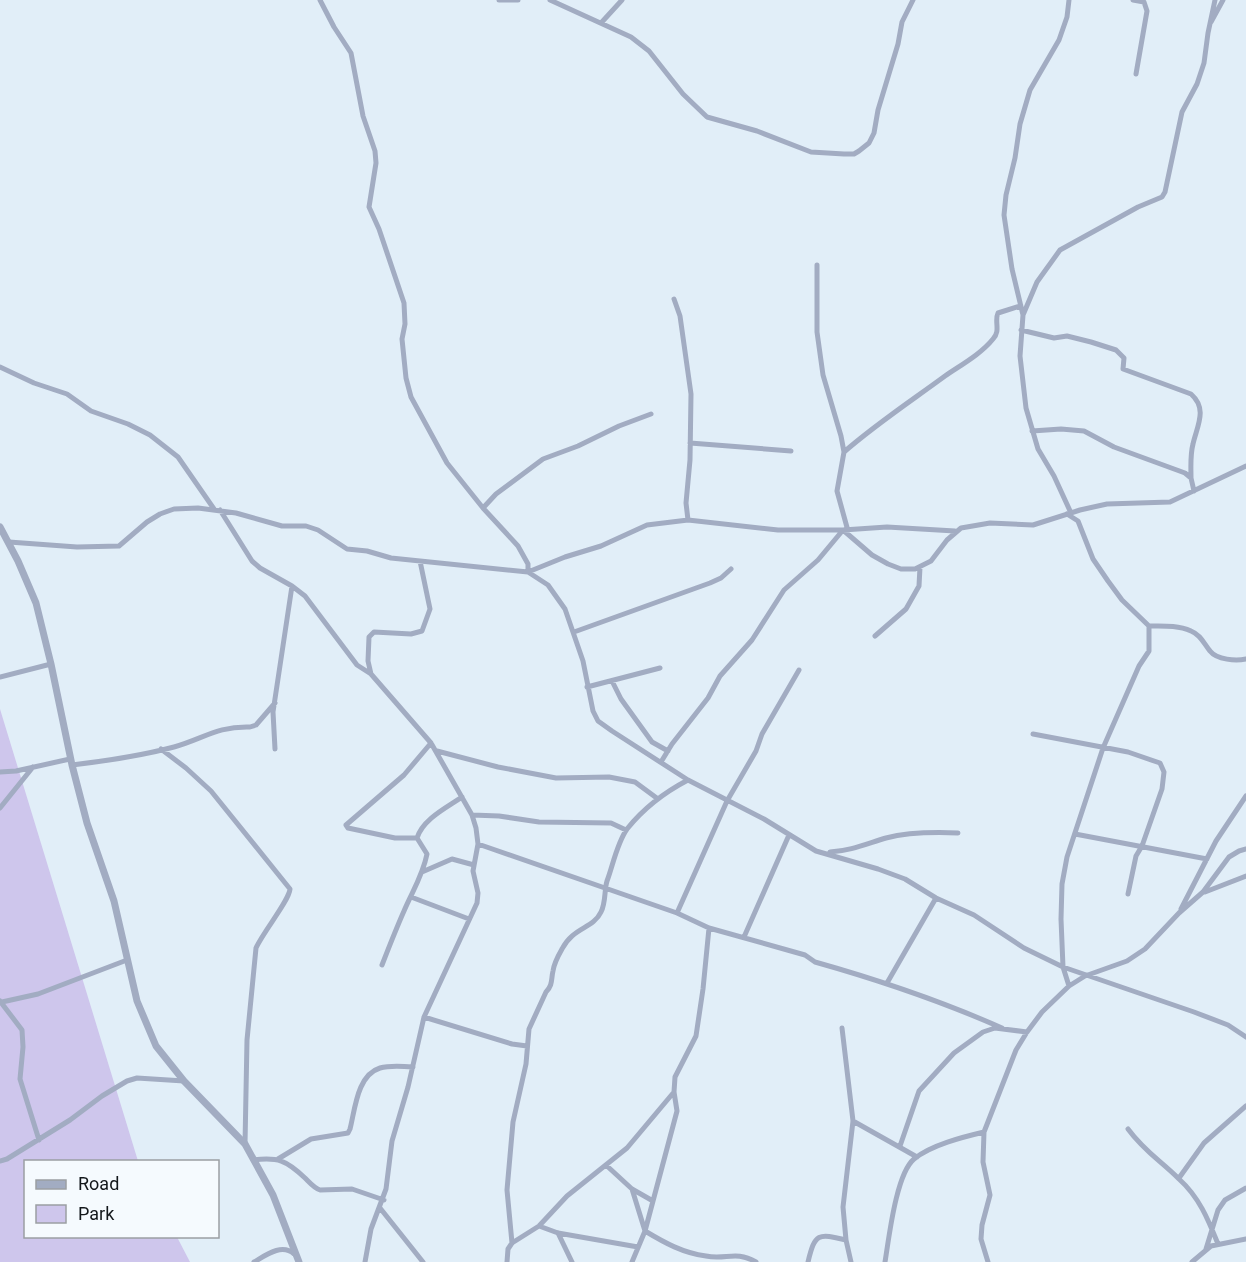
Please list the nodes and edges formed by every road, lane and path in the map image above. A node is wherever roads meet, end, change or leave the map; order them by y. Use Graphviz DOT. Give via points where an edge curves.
graph roads {
  1 [pos="320,0"];
  2 [pos="500,0"];
  3 [pos="518,0"];
  4 [pos="550,0"];
  5 [pos="622,0"];
  6 [pos="913,0"];
  7 [pos="1069,0"];
  8 [pos="1133,0"];
  9 [pos="1215,0"];
  10 [pos="1223,0"];
  11 [pos="601,23"];
  12 [pos="1210,23"];
  13 [pos="1136,74"];
  14 [pos="817,265"];
  15 [pos="674,299"];
  16 [pos="1020,306"];
  17 [pos="1023,315"];
  18 [pos="1021,330"];
  19 [pos="0,367"];
  20 [pos="651,414"];
  21 [pos="1032,431"];
  22 [pos="690,443"];
  23 [pos="790,451"];
  24 [pos="844,452"];
  25 [pos="1246,466"];
  26 [pos="1191,478"];
  27 [pos="1194,491"];
  28 [pos="483,508"];
  29 [pos="217,509"];
  30 [pos="1071,513"];
  31 [pos="688,520"];
  32 [pos="1078,521"];
  33 [pos="0,527"];
  34 [pos="845,530"];
  35 [pos="955,531"];
  36 [pos="9,542"];
  37 [pos="420,561"];
  38 [pos="920,567"];
  39 [pos="731,569"];
  40 [pos="528,572"];
  41 [pos="292,586"];
  42 [pos="1149,626"];
  43 [pos="574,632"];
  44 [pos="875,636"];
  45 [pos="1246,659"];
  46 [pos="51,664"];
  47 [pos="660,668"];
  48 [pos="799,670"];
  49 [pos="371,674"];
  50 [pos="0,677"];
  51 [pos="612,681"];
  52 [pos="587,687"];
  53 [pos="275,703"];
  54 [pos="1033,734"];
  55 [pos="431,743"];
  56 [pos="1103,747"];
  57 [pos="161,749"];
  58 [pos="275,749"];
  59 [pos="437,751"];
  60 [pos="668,751"];
  61 [pos="71,762"];
  62 [pos="661,762"];
  63 [pos="33,768"];
  64 [pos="0,772"];
  65 [pos="688,780"];
  66 [pos="1246,796"];
  67 [pos="462,797"];
  68 [pos="658,799"];
  69 [pos="727,801"];
  70 [pos="0,808"];
  71 [pos="472,815"];
  72 [pos="626,830"];
  73 [pos="958,833"];
  74 [pos="1075,834"];
  75 [pos="789,835"];
  76 [pos="417,838"];
  77 [pos="478,844"];
  78 [pos="1142,846"];
  79 [pos="1246,849"];
  80 [pos="826,853"];
  81 [pos="1207,859"];
  82 [pos="474,865"];
  83 [pos="422,872"];
  84 [pos="1246,876"];
  85 [pos="605,887"];
  86 [pos="1203,892"];
  87 [pos="1128,894"];
  88 [pos="411,897"];
  89 [pos="936,898"];
  90 [pos="676,913"];
  91 [pos="1179,914"];
  92 [pos="469,919"];
  93 [pos="709,928"];
  94 [pos="744,937"];
  95 [pos="127,960"];
  96 [pos="382,965"];
  97 [pos="1063,967"];
  98 [pos="1086,976"];
  99 [pos="887,983"];
  100 [pos="1069,986"];
  101 [pos="1,1001"];
  102 [pos="424,1017"];
  103 [pos="842,1028"];
  104 [pos="1002,1028"];
  105 [pos="1027,1032"];
  106 [pos="1246,1037"];
  107 [pos="527,1046"];
  108 [pos="413,1066"];
  109 [pos="184,1081"];
  110 [pos="674,1092"];
  111 [pos="1246,1106"];
  112 [pos="853,1121"];
  113 [pos="1128,1129"];
  114 [pos="984,1132"];
  115 [pos="39,1140"];
  116 [pos="244,1144"];
  117 [pos="900,1146"];
  118 [pos="917,1157"];
  119 [pos="278,1159"];
  120 [pos="253,1160"];
  121 [pos="0,1161"];
  122 [pos="606,1166"];
  123 [pos="1179,1178"];
  124 [pos="1246,1188"];
  125 [pos="632,1189"];
  126 [pos="1239,1194"];
  127 [pos="1246,1196"];
  128 [pos="384,1200"];
  129 [pos="653,1201"];
  130 [pos="380,1208"];
  131 [pos="539,1226"];
  132 [pos="1212,1229"];
  133 [pos="645,1231"];
  134 [pos="558,1233"];
  135 [pos="1246,1239"];
  136 [pos="846,1240"];
  137 [pos="512,1243"];
  138 [pos="1218,1244"];
  139 [pos="638,1247"];
  140 [pos="1206,1249"];
  141 [pos="298,1260"];
  142 [pos="717,1260"];
  143 [pos="254,1262"];
  144 [pos="366,1262"];
  145 [pos="423,1262"];
  146 [pos="507,1262"];
  147 [pos="572,1262"];
  148 [pos="632,1262"];
  149 [pos="756,1262"];
  150 [pos="808,1262"];
  151 [pos="851,1262"];
  152 [pos="885,1262"];
  153 [pos="988,1262"];
  154 [pos="1192,1262"];
  1 -- 28 [label="street" via="351,53 363,116 375,151 369,207 404,303 402,339 411,398 447,464"];
  2 -- 3 [label="street"];
  4 -- 11 [label="street"];
  5 -- 11 [label="street"];
  6 -- 11 [label="street" via="902,22 874,133 869,143 854,154 811,152 707,117 649,51 631,37"];
  7 -- 16 [label="street" via="1059,40 1030,90 1006,195 1005,226"];
  8 -- 13 [label="street" via="1147,5"];
  9 -- 12 [label="street"];
  10 -- 12 [label="street"];
  12 -- 17 [label="street" via="1204,63 1182,112 1162,197 1060,250 1037,282"];
  14 -- 24 [label="street" via="817,332 823,375"];
  15 -- 22 [label="street" via="691,394"];
  16 -- 17 [label="street"];
  16 -- 24 [label="street" via="998,313 994,338"];
  17 -- 18 [label="street"];
  18 -- 21 [label="street" via="1021,378"];
  18 -- 26 [label="street" via="1054,338 1067,336 1116,350 1124,358 1123,369 1191,394 1201,415 1192,452"];
  19 -- 29 [label="street" via="67,394 91,411 150,435 178,457"];
  20 -- 28 [label="street" via="543,459"];
  21 -- 26 [label="street" via="1084,431"];
  21 -- 30 [label="street"];
  22 -- 23 [label="street"];
  22 -- 31 [label="street"];
  24 -- 34 [label="street" via="837,491"];
  25 -- 27 [label="street"];
  26 -- 27 [label="street"];
  27 -- 30 [label="street" via="1170,502 1107,504"];
  28 -- 40 [label="street" via="518,546"];
  29 -- 36 [label="street" via="174,509 159,514 113,547"];
  29 -- 37 [label="street" via="282,526 306,526 347,549"];
  29 -- 41 [label="street" via="252,561"];
  30 -- 32 [label="street"];
  30 -- 32 [label="street"];
  30 -- 35 [label="street" via="1033,525 990,523"];
  31 -- 34 [label="street" via="778,530"];
  31 -- 40 [label="street" via="647,525"];
  32 -- 42 [label="street" via="1093,559 1122,600"];
  33 -- 36 [label="street"];
  34 -- 35 [label="street" via="887,527"];
  34 -- 38 [label="street" via="888,564 909,570"];
  34 -- 60 [label="street" via="784,590 752,640 720,676"];
  35 -- 38 [label="street" via="931,561"];
  36 -- 46 [label="street" via="36,603"];
  37 -- 40 [label="street"];
  37 -- 49 [label="street" via="430,609 427,621 418,633 371,634"];
  38 -- 44 [label="street" via="919,586 906,609"];
  39 -- 43 [label="street" via="710,583"];
  40 -- 43 [label="street" via="557,595"];
  41 -- 49 [label="street" via="305,596 357,665"];
  41 -- 53 [label="street"];
  42 -- 45 [label="street" via="1188,629 1216,656"];
  42 -- 56 [label="street" via="1149,651"];
  43 -- 52 [label="street"];
  46 -- 50 [label="street"];
  46 -- 61 [label="street"];
  47 -- 51 [label="street"];
  48 -- 69 [label="street"];
  49 -- 55 [label="street"];
  51 -- 52 [label="street"];
  51 -- 60 [label="street" via="652,742"];
  52 -- 62 [label="street" via="597,721"];
  53 -- 57 [label="street" via="256,725 215,730"];
  53 -- 58 [label="street"];
  54 -- 56 [label="street"];
  55 -- 59 [label="street"];
  55 -- 76 [label="street" via="404,775 346,825 382,836"];
  56 -- 74 [label="street"];
  56 -- 78 [label="street" via="1145,756 1160,763 1164,772"];
  57 -- 61 [label="street" via="109,760"];
  57 -- 116 [label="street" via="206,786 290,889 256,948 247,1040"];
  59 -- 67 [label="street"];
  59 -- 68 [label="street" via="545,777 609,777 635,782"];
  60 -- 62 [label="street"];
  61 -- 63 [label="street"];
  61 -- 95 [label="street" via="114,901"];
  62 -- 65 [label="street"];
  63 -- 64 [label="street"];
  63 -- 70 [label="street"];
  65 -- 68 [label="street"];
  65 -- 69 [label="street"];
  66 -- 81 [label="street"];
  67 -- 71 [label="street"];
  67 -- 76 [label="street" via="423,826"];
  68 -- 72 [label="street"];
  69 -- 75 [label="street"];
  69 -- 90 [label="street"];
  71 -- 72 [label="street" via="539,822 611,823"];
  71 -- 77 [label="street"];
  72 -- 85 [label="street"];
  73 -- 80 [label="street" via="915,833"];
  74 -- 78 [label="street"];
  74 -- 97 [label="street" via="1062,884"];
  75 -- 80 [label="street"];
  75 -- 94 [label="street"];
  76 -- 83 [label="street" via="428,854"];
  77 -- 82 [label="street"];
  77 -- 85 [label="street"];
  78 -- 81 [label="street"];
  78 -- 87 [label="street"];
  79 -- 86 [label="street" via="1229,857"];
  80 -- 89 [label="street" via="905,879"];
  81 -- 91 [label="street"];
  82 -- 83 [label="street" via="452,859"];
  82 -- 92 [label="street" via="478,893"];
  83 -- 88 [label="street"];
  84 -- 86 [label="street"];
  85 -- 90 [label="street"];
  85 -- 107 [label="street" via="600,915 572,935 561,950 550,988 529,1029"];
  86 -- 91 [label="street"];
  88 -- 92 [label="street"];
  88 -- 96 [label="street"];
  89 -- 97 [label="street" via="974,915 1024,948"];
  89 -- 99 [label="street"];
  90 -- 93 [label="street"];
  91 -- 98 [label="street" via="1145,949 1127,961"];
  92 -- 102 [label="street"];
  93 -- 94 [label="street"];
  93 -- 110 [label="street" via="696,1035 675,1077"];
  94 -- 99 [label="street"];
  95 -- 101 [label="street" via="38,993"];
  95 -- 109 [label="street" via="137,1001 156,1046"];
  97 -- 98 [label="street"];
  97 -- 100 [label="street"];
  98 -- 100 [label="street"];
  98 -- 106 [label="street" via="1194,1012 1228,1025"];
  99 -- 104 [label="street"];
  100 -- 105 [label="street"];
  101 -- 115 [label="street" via="22,1030 20,1079"];
  102 -- 107 [label="street"];
  102 -- 108 [label="street"];
  103 -- 112 [label="street"];
  104 -- 105 [label="street"];
  104 -- 117 [label="street" via="970,1040 934,1073 919,1091"];
  105 -- 114 [label="street"];
  107 -- 137 [label="street" via="510,1144 507,1190"];
  108 -- 119 [label="street" via="374,1071 362,1084 348,1132 311,1139"];
  108 -- 128 [label="street" via="392,1141"];
  109 -- 115 [label="street" via="127,1081"];
  109 -- 116 [label="street"];
  110 -- 122 [label="street" via="627,1148"];
  110 -- 129 [label="street" via="677,1111"];
  111 -- 123 [label="street" via="1204,1143"];
  112 -- 117 [label="street"];
  112 -- 136 [label="street" via="843,1194"];
  113 -- 123 [label="street"];
  114 -- 118 [label="street" via="945,1143"];
  114 -- 153 [label="street" via="983,1162 990,1195 981,1239"];
  115 -- 121 [label="street"];
  116 -- 120 [label="street"];
  117 -- 118 [label="street"];
  118 -- 152 [label="street" via="903,1176"];
  119 -- 120 [label="street"];
  119 -- 128 [label="street" via="316,1188 352,1189"];
  120 -- 141 [label="street" via="273,1195"];
  122 -- 125 [label="street"];
  122 -- 131 [label="street" via="567,1196"];
  123 -- 132 [label="street" via="1201,1205"];
  124 -- 126 [label="street"];
  125 -- 129 [label="street"];
  125 -- 133 [label="street"];
  126 -- 127 [label="street"];
  126 -- 132 [label="street" via="1225,1200"];
  128 -- 130 [label="street"];
  129 -- 133 [label="street"];
  130 -- 144 [label="street" via="371,1228"];
  130 -- 145 [label="street"];
  131 -- 134 [label="street"];
  131 -- 137 [label="street"];
  132 -- 138 [label="street"];
  132 -- 140 [label="street"];
  133 -- 139 [label="street"];
  133 -- 142 [label="street" via="676,1249"];
  134 -- 139 [label="street"];
  134 -- 147 [label="street"];
  135 -- 138 [label="street"];
  136 -- 150 [label="street" via="826,1236 817,1239"];
  136 -- 151 [label="street"];
  137 -- 146 [label="street"];
  138 -- 140 [label="street"];
  139 -- 148 [label="street"];
  140 -- 154 [label="street"];
  141 -- 143 [label="street" via="285,1249"];
  142 -- 149 [label="street" via="739,1255"];
}
